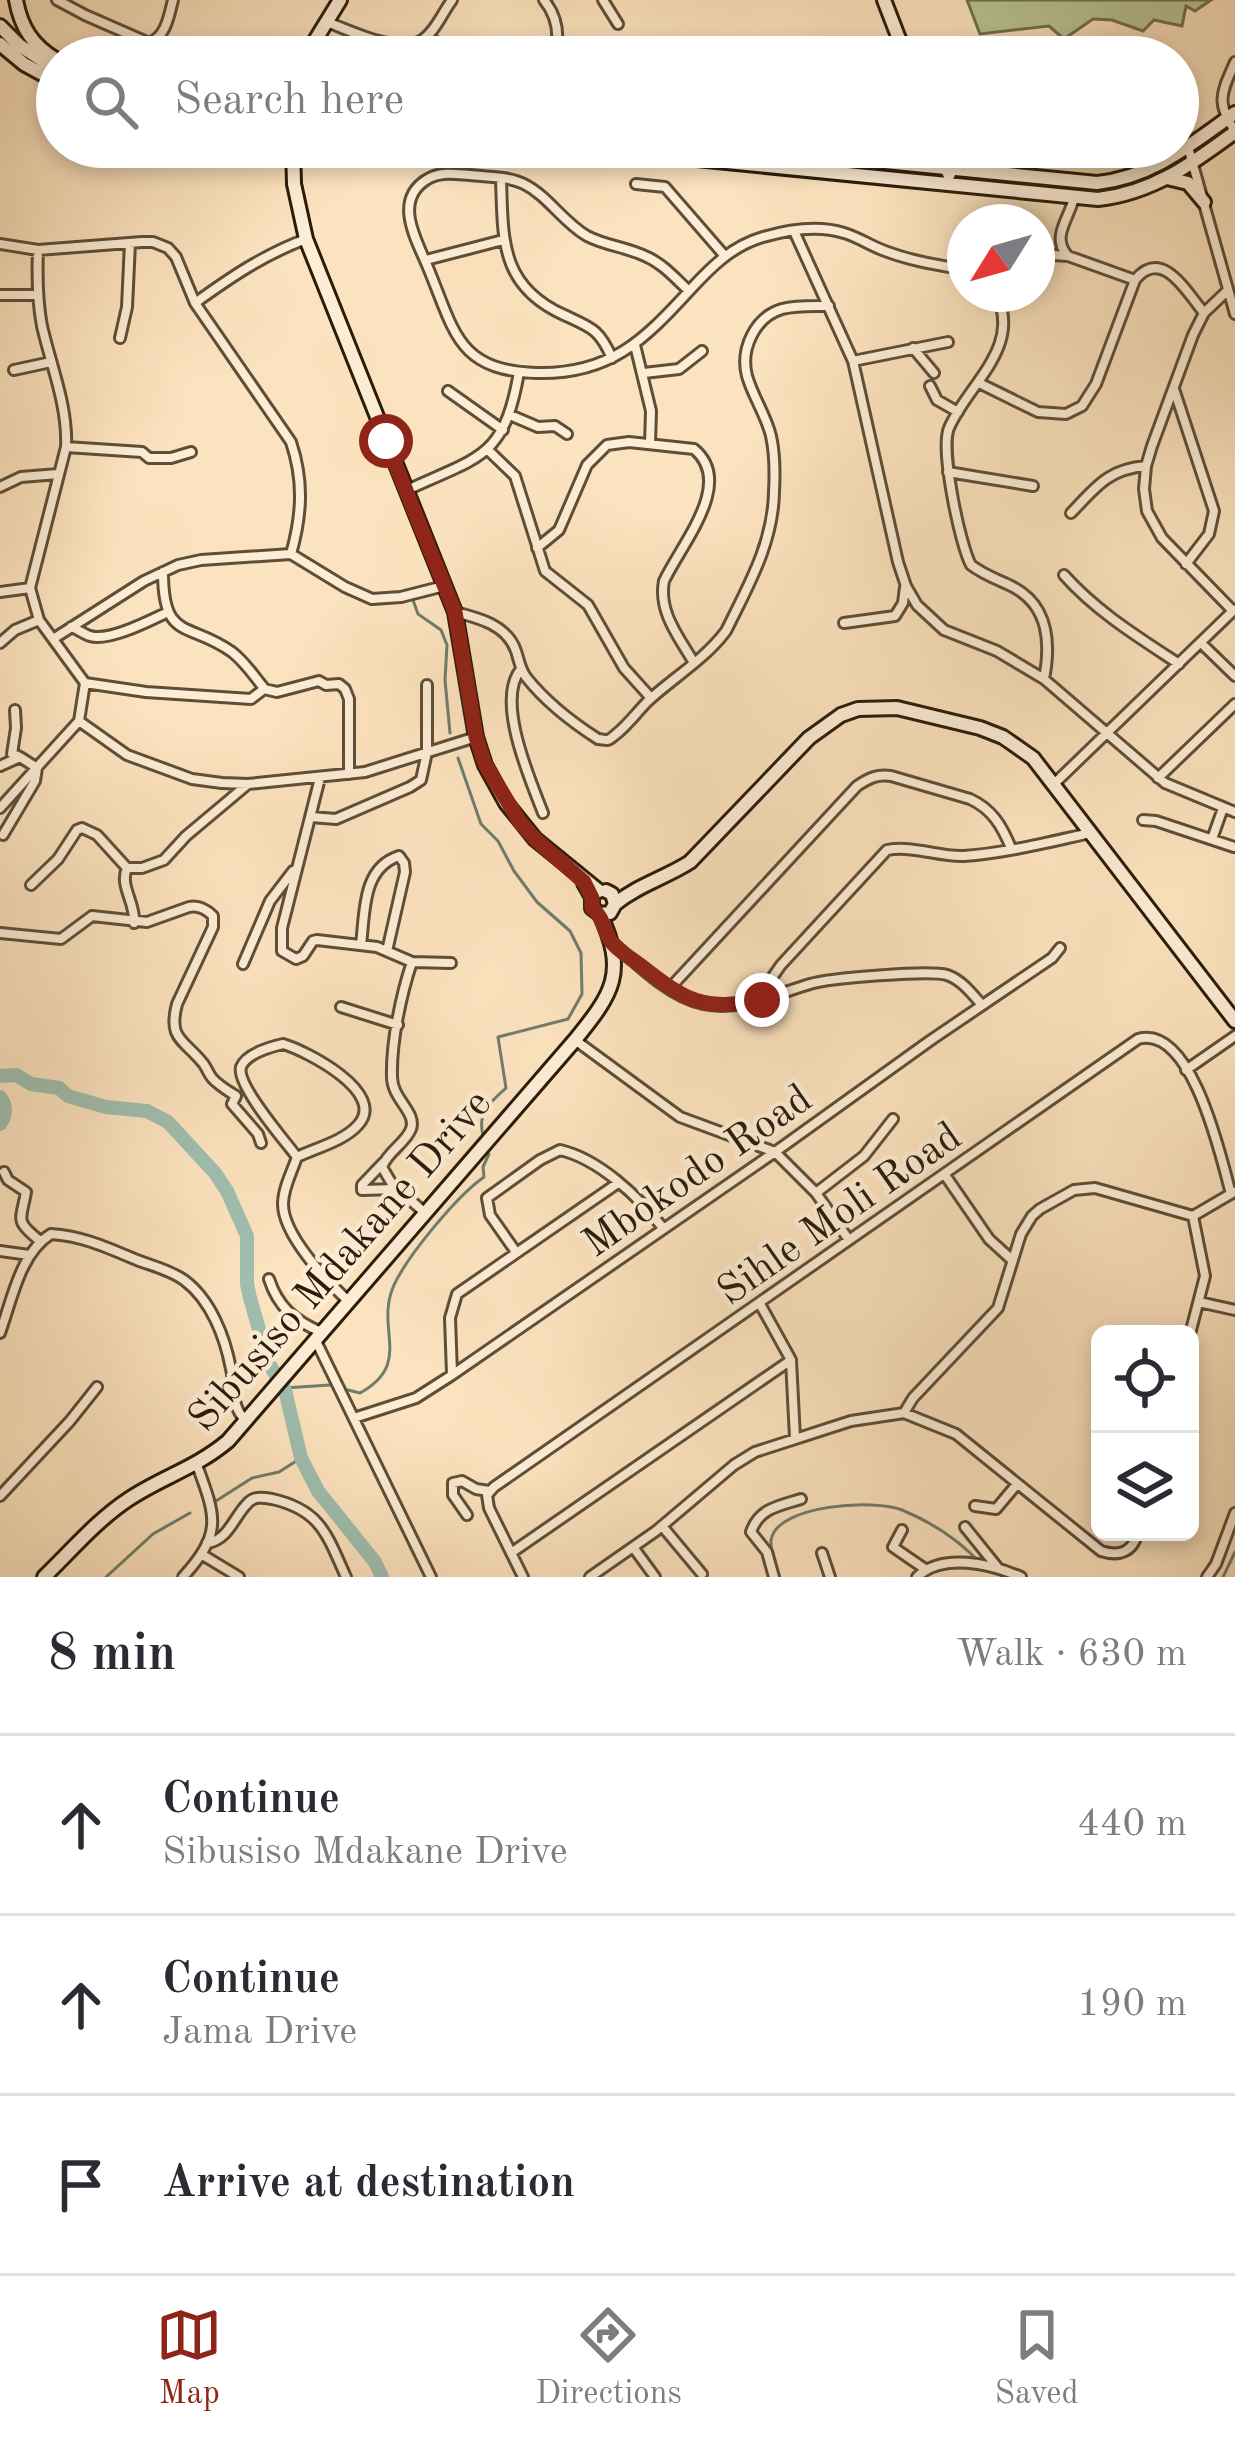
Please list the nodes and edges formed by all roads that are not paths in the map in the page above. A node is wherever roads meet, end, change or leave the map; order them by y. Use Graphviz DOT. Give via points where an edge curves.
graph roads {
  1 [pos="16,0"];
  2 [pos="57,0"];
  3 [pos="172,0"];
  4 [pos="340,0"];
  5 [pos="450,0"];
  6 [pos="544,0"];
  7 [pos="603,0"];
  8 [pos="884,0"];
  9 [pos="325,22"];
  10 [pos="618,24"];
  11 [pos="0,26"];
  12 [pos="133,36"];
  13 [pos="160,36"];
  14 [pos="317,36"];
  15 [pos="369,36"];
  16 [pos="429,36"];
  17 [pos="557,36"];
  18 [pos="897,36"];
  19 [pos="0,44"];
  20 [pos="36,44"];
  21 [pos="36,57"];
  22 [pos="1235,62"];
  23 [pos="36,71"];
  24 [pos="1233,124"];
  25 [pos="1199,141"];
  26 [pos="1199,157"];
  27 [pos="294,168"];
  28 [pos="783,168"];
  29 [pos="938,168"];
  30 [pos="1153,168"];
  31 [pos="1184,168"];
  32 [pos="1194,168"];
  33 [pos="947,169"];
  34 [pos="501,178"];
  35 [pos="1167,178"];
  36 [pos="636,184"];
  37 [pos="952,185"];
  38 [pos="1074,197"];
  39 [pos="1204,202"];
  40 [pos="794,231"];
  41 [pos="307,239"];
  42 [pos="503,240"];
  43 [pos="130,243"];
  44 [pos="0,244"];
  45 [pos="38,250"];
  46 [pos="724,255"];
  47 [pos="1055,255"];
  48 [pos="1068,256"];
  49 [pos="426,260"];
  50 [pos="947,266"];
  51 [pos="1135,280"];
  52 [pos="1228,290"];
  53 [pos="689,291"];
  54 [pos="0,295"];
  55 [pos="37,296"];
  56 [pos="195,303"];
  57 [pos="829,306"];
  58 [pos="1002,312"];
  59 [pos="1204,313"];
  60 [pos="1235,314"];
  61 [pos="120,338"];
  62 [pos="949,342"];
  63 [pos="635,345"];
  64 [pos="913,347"];
  65 [pos="702,351"];
  66 [pos="612,358"];
  67 [pos="853,361"];
  68 [pos="51,362"];
  69 [pos="14,370"];
  70 [pos="519,372"];
  71 [pos="644,373"];
  72 [pos="934,373"];
  73 [pos="979,383"];
  74 [pos="930,386"];
  75 [pos="1174,387"];
  76 [pos="448,391"];
  77 [pos="959,412"];
  78 [pos="511,415"];
  79 [pos="503,430"];
  80 [pos="567,434"];
  81 [pos="650,444"];
  82 [pos="66,447"];
  83 [pos="488,450"];
  84 [pos="191,452"];
  85 [pos="1146,466"];
  86 [pos="948,472"];
  87 [pos="58,473"];
  88 [pos="2,483"];
  89 [pos="1033,486"];
  90 [pos="406,490"];
  91 [pos="1071,513"];
  92 [pos="537,548"];
  93 [pos="291,554"];
  94 [pos="1186,564"];
  95 [pos="163,572"];
  96 [pos="1064,574"];
  97 [pos="444,586"];
  98 [pos="906,586"];
  99 [pos="30,588"];
  100 [pos="0,592"];
  101 [pos="1234,610"];
  102 [pos="168,611"];
  103 [pos="455,612"];
  104 [pos="39,620"];
  105 [pos="844,623"];
  106 [pos="70,627"];
  107 [pos="53,639"];
  108 [pos="0,643"];
  109 [pos="1201,643"];
  110 [pos="694,663"];
  111 [pos="1180,664"];
  112 [pos="521,669"];
  113 [pos="1235,676"];
  114 [pos="1044,679"];
  115 [pos="85,683"];
  116 [pos="427,685"];
  117 [pos="265,688"];
  118 [pos="651,698"];
  119 [pos="1235,704"];
  120 [pos="15,710"];
  121 [pos="79,721"];
  122 [pos="1109,734"];
  123 [pos="476,737"];
  124 [pos="427,752"];
  125 [pos="20,757"];
  126 [pos="0,766"];
  127 [pos="37,768"];
  128 [pos="349,774"];
  129 [pos="320,778"];
  130 [pos="1158,778"];
  131 [pos="1055,783"];
  132 [pos="248,784"];
  133 [pos="0,808"];
  134 [pos="1223,808"];
  135 [pos="1235,812"];
  136 [pos="543,813"];
  137 [pos="310,817"];
  138 [pos="1143,820"];
  139 [pos="1091,832"];
  140 [pos="3,835"];
  141 [pos="1213,839"];
  142 [pos="1234,847"];
  143 [pos="1011,848"];
  144 [pos="297,867"];
  145 [pos="127,868"];
  146 [pos="31,885"];
  147 [pos="639,887"];
  148 [pos="599,893"];
  149 [pos="608,910"];
  150 [pos="134,922"];
  151 [pos="0,933"];
  152 [pos="610,937"];
  153 [pos="361,945"];
  154 [pos="1060,949"];
  155 [pos="387,951"];
  156 [pos="412,962"];
  157 [pos="451,963"];
  158 [pos="243,964"];
  159 [pos="670,988"];
  160 [pos="762,1000"];
  161 [pos="982,1005"];
  162 [pos="341,1007"];
  163 [pos="1235,1021"];
  164 [pos="398,1025"];
  165 [pos="1235,1036"];
  166 [pos="575,1040"];
  167 [pos="1186,1070"];
  168 [pos="893,1119"];
  169 [pos="261,1143"];
  170 [pos="775,1152"];
  171 [pos="297,1157"];
  172 [pos="383,1163"];
  173 [pos="4,1172"];
  174 [pos="945,1175"];
  175 [pos="618,1183"];
  176 [pos="397,1189"];
  177 [pos="816,1193"];
  178 [pos="1233,1193"];
  179 [pos="424,1211"];
  180 [pos="1193,1216"];
  181 [pos="663,1228"];
  182 [pos="849,1240"];
  183 [pos="40,1241"];
  184 [pos="0,1251"];
  185 [pos="516,1252"];
  186 [pos="29,1255"];
  187 [pos="1012,1260"];
  188 [pos="269,1279"];
  189 [pos="348,1301"];
  190 [pos="1199,1302"];
  191 [pos="760,1304"];
  192 [pos="1235,1310"];
  193 [pos="1193,1325"];
  194 [pos="0,1334"];
  195 [pos="319,1337"];
  196 [pos="791,1360"];
  197 [pos="452,1375"];
  198 [pos="97,1388"];
  199 [pos="904,1413"];
  200 [pos="354,1418"];
  201 [pos="246,1421"];
  202 [pos="795,1438"];
  203 [pos="197,1465"];
  204 [pos="1017,1484"];
  205 [pos="489,1491"];
  206 [pos="0,1496"];
  207 [pos="801,1499"];
  208 [pos="975,1506"];
  209 [pos="1235,1513"];
  210 [pos="467,1515"];
  211 [pos="662,1526"];
  212 [pos="965,1527"];
  213 [pos="902,1530"];
  214 [pos="1134,1541"];
  215 [pos="207,1543"];
  216 [pos="633,1547"];
  217 [pos="511,1552"];
  218 [pos="822,1553"];
  219 [pos="201,1554"];
  220 [pos="925,1568"];
  221 [pos="996,1569"];
  222 [pos="702,1574"];
  223 [pos="44,1577"];
  224 [pos="183,1577"];
  225 [pos="239,1577"];
  226 [pos="346,1577"];
  227 [pos="431,1577"];
  228 [pos="523,1577"];
  229 [pos="590,1577"];
  230 [pos="656,1577"];
  231 [pos="774,1577"];
  232 [pos="830,1577"];
  233 [pos="916,1577"];
  234 [pos="1021,1577"];
  235 [pos="1207,1577"];
  1 -- 20 [label="street"];
  2 -- 12 [label="street"];
  3 -- 13 [label="street"];
  4 -- 9 [label="street"];
  5 -- 16 [label="street"];
  6 -- 17 [label="street"];
  7 -- 10 [label="street"];
  8 -- 18 [label="street"];
  9 -- 14 [label="street"];
  9 -- 15 [label="street"];
  11 -- 21 [label="street"];
  19 -- 23 [label="street"];
  22 -- 24 [label="street" via="1221,95"];
  24 -- 25 [label="street"];
  24 -- 26 [label="street"];
  27 -- 41 [label="street"];
  28 -- 37 [label="street"];
  29 -- 33 [label="street"];
  30 -- 33 [label="street" via="1097,183"];
  31 -- 35 [label="street"];
  32 -- 39 [label="street"];
  33 -- 37 [label="street"];
  34 -- 42 [label="street"];
  34 -- 49 [label="street" via="446,173 419,184 408,215"];
  34 -- 53 [label="street" via="528,186 590,238 653,260"];
  35 -- 38 [label="street" via="1114,197"];
  35 -- 39 [label="street" via="1189,183"];
  36 -- 46 [label="street" via="668,189"];
  37 -- 38 [label="street"];
  38 -- 48 [label="street" via="1060,234"];
  39 -- 52 [label="street"];
  40 -- 46 [label="street"];
  40 -- 50 [label="street" via="839,231"];
  40 -- 57 [label="street"];
  41 -- 56 [label="street" via="262,257"];
  41 -- 90 [label="street"];
  42 -- 49 [label="street"];
  42 -- 66 [label="street" via="531,296 594,329"];
  43 -- 45 [label="street"];
  43 -- 56 [label="street" via="168,248"];
  43 -- 61 [label="street"];
  44 -- 45 [label="street"];
  45 -- 55 [label="street"];
  46 -- 53 [label="street"];
  47 -- 48 [label="street"];
  48 -- 51 [label="street"];
  49 -- 70 [label="street" via="467,350"];
  51 -- 59 [label="street" via="1159,267"];
  51 -- 73 [label="street" via="1082,406 1038,412"];
  52 -- 59 [label="street"];
  52 -- 60 [label="street"];
  53 -- 63 [label="street"];
  54 -- 55 [label="street"];
  55 -- 68 [label="street"];
  56 -- 93 [label="street" via="291,442 302,509"];
  57 -- 67 [label="street"];
  57 -- 110 [label="street" via="772,313 746,350 746,374 774,451 771,533 726,632"];
  58 -- 73 [label="street" via="1003,337"];
  59 -- 75 [label="street"];
  62 -- 64 [label="street"];
  63 -- 66 [label="street"];
  63 -- 71 [label="street"];
  64 -- 67 [label="street"];
  64 -- 72 [label="street"];
  65 -- 71 [label="street" via="680,369"];
  66 -- 70 [label="street" via="560,373"];
  67 -- 98 [label="street"];
  68 -- 69 [label="street"];
  68 -- 82 [label="street"];
  70 -- 78 [label="street"];
  71 -- 81 [label="street"];
  73 -- 77 [label="street"];
  74 -- 77 [label="street"];
  75 -- 85 [label="street"];
  75 -- 94 [label="street" via="1214,511 1209,535"];
  76 -- 79 [label="street"];
  77 -- 86 [label="street" via="946,439"];
  78 -- 79 [label="street"];
  78 -- 80 [label="street"];
  79 -- 83 [label="street"];
  81 -- 92 [label="street" via="617,442 595,454 559,530"];
  81 -- 110 [label="street" via="694,449 711,475 662,592"];
  82 -- 84 [label="street" via="164,459"];
  82 -- 87 [label="street"];
  83 -- 90 [label="street"];
  83 -- 92 [label="street" via="515,476"];
  85 -- 91 [label="street" via="1116,472"];
  85 -- 94 [label="street" via="1147,511"];
  86 -- 89 [label="street"];
  86 -- 114 [label="street" via="971,565 1037,607 1047,634"];
  87 -- 88 [label="street"];
  87 -- 99 [label="street"];
  90 -- 97 [label="street"];
  92 -- 118 [label="street" via="544,571 588,605"];
  93 -- 95 [label="street" via="201,560"];
  93 -- 97 [label="street" via="372,598"];
  94 -- 101 [label="street"];
  95 -- 102 [label="street"];
  95 -- 106 [label="street"];
  96 -- 111 [label="street" via="1105,614"];
  97 -- 103 [label="street"];
  98 -- 105 [label="street" via="895,616"];
  98 -- 114 [label="street" via="944,630"];
  99 -- 100 [label="street"];
  99 -- 104 [label="street"];
  101 -- 109 [label="street"];
  102 -- 106 [label="street" via="104,636"];
  102 -- 117 [label="street" via="181,627 235,654"];
  103 -- 112 [label="street" via="505,632"];
  103 -- 123 [label="street"];
  104 -- 107 [label="street"];
  104 -- 108 [label="street"];
  106 -- 107 [label="street"];
  107 -- 115 [label="street"];
  109 -- 111 [label="street"];
  109 -- 113 [label="street"];
  110 -- 118 [label="street"];
  111 -- 122 [label="street"];
  112 -- 118 [label="street" via="601,740"];
  112 -- 136 [label="street" via="512,689 517,737"];
  114 -- 122 [label="street"];
  115 -- 117 [label="street" via="251,699"];
  115 -- 121 [label="street"];
  116 -- 124 [label="street"];
  117 -- 128 [label="street" via="342,686"];
  119 -- 130 [label="street"];
  120 -- 125 [label="street" via="12,754"];
  121 -- 127 [label="street"];
  121 -- 132 [label="street" via="162,770"];
  122 -- 130 [label="street"];
  122 -- 131 [label="street"];
  123 -- 124 [label="street"];
  123 -- 148 [label="street" via="506,803"];
  124 -- 128 [label="street"];
  124 -- 137 [label="street" via="413,786 336,819"];
  125 -- 126 [label="street"];
  125 -- 127 [label="street"];
  127 -- 133 [label="street"];
  127 -- 140 [label="street"];
  128 -- 129 [label="street"];
  129 -- 132 [label="street"];
  129 -- 137 [label="street"];
  130 -- 134 [label="street"];
  131 -- 139 [label="street"];
  131 -- 147 [label="street" via="1019,746 980,728 897,708 858,709 809,738 690,862"];
  132 -- 145 [label="street" via="164,860"];
  134 -- 135 [label="street"];
  134 -- 141 [label="street"];
  137 -- 144 [label="street"];
  138 -- 141 [label="street"];
  139 -- 143 [label="street"];
  139 -- 163 [label="street"];
  141 -- 142 [label="street"];
  143 -- 159 [label="street" via="982,804 892,776 867,779"];
  143 -- 160 [label="street" via="968,856 887,850 781,965"];
  144 -- 153 [label="street" via="282,928 285,954 303,956 317,940"];
  144 -- 158 [label="street" via="271,901"];
  145 -- 146 [label="street" via="82,828"];
  145 -- 150 [label="street"];
  147 -- 148 [label="street"];
  147 -- 149 [label="street"];
  148 -- 149 [label="street" via="612,894"];
  148 -- 149 [label="street" via="592,908"];
  149 -- 152 [label="street, Sibusiso Mdakane Drive"];
  150 -- 151 [label="street" via="92,916 61,939"];
  150 -- 169 [label="street" via="193,906 213,916 174,1029 209,1076 236,1096 232,1104"];
  152 -- 159 [label="street"];
  152 -- 166 [label="street, Sibusiso Mdakane Drive" via="611,989"];
  153 -- 155 [label="street"];
  153 -- 155 [label="street" via="370,882 399,856 405,872"];
  154 -- 161 [label="street, Mbokodo Road"];
  155 -- 156 [label="street"];
  156 -- 157 [label="street"];
  156 -- 164 [label="street"];
  159 -- 160 [label="street" via="704,1004"];
  160 -- 161 [label="street" via="831,979 943,974"];
  161 -- 170 [label="street, Mbokodo Road"];
  162 -- 164 [label="street"];
  164 -- 172 [label="street" via="392,1084 412,1122"];
  165 -- 167 [label="street"];
  166 -- 170 [label="street" via="680,1117"];
  166 -- 179 [label="street, Sibusiso Mdakane Drive"];
  167 -- 174 [label="street, Sihle Moli Road" via="1165,1042 1138,1039"];
  167 -- 178 [label="street"];
  168 -- 177 [label="street" via="864,1156"];
  170 -- 177 [label="street"];
  170 -- 181 [label="street, Mbokodo Road"];
  171 -- 171 [label="street" via="241,1073 249,1058 283,1044 344,1078 364,1101 357,1127"];
  171 -- 189 [label="street" via="284,1216"];
  172 -- 176 [label="street"];
  172 -- 176 [label="street" via="362,1190"];
  173 -- 183 [label="street" via="26,1192 19,1220"];
  174 -- 182 [label="street, Sihle Moli Road"];
  174 -- 187 [label="street"];
  175 -- 181 [label="street"];
  175 -- 185 [label="street"];
  175 -- 185 [label="street" via="560,1150 540,1160 486,1202"];
  176 -- 179 [label="street"];
  177 -- 182 [label="street"];
  178 -- 180 [label="street"];
  179 -- 189 [label="street, Sibusiso Mdakane Drive"];
  180 -- 187 [label="street" via="1095,1188 1074,1190 1032,1216"];
  180 -- 190 [label="street" via="1205,1276"];
  181 -- 197 [label="street, Mbokodo Road"];
  182 -- 191 [label="street, Sihle Moli Road"];
  183 -- 186 [label="street"];
  183 -- 201 [label="street" via="51,1234 93,1240 183,1280 212,1312 236,1412"];
  184 -- 186 [label="street"];
  185 -- 197 [label="street" via="453,1301"];
  186 -- 194 [label="street"];
  187 -- 199 [label="street" via="998,1308"];
  188 -- 195 [label="street" via="283,1308"];
  189 -- 195 [label="street, Sibusiso Mdakane Drive"];
  190 -- 192 [label="street"];
  190 -- 193 [label="street"];
  191 -- 196 [label="street"];
  191 -- 205 [label="street, Sihle Moli Road"];
  195 -- 200 [label="street"];
  195 -- 201 [label="street, Sibusiso Mdakane Drive"];
  196 -- 202 [label="street"];
  196 -- 217 [label="street"];
  197 -- 200 [label="street, Mbokodo Road" via="416,1398"];
  198 -- 206 [label="street"];
  199 -- 202 [label="street"];
  199 -- 204 [label="street" via="956,1434"];
  200 -- 227 [label="street"];
  201 -- 203 [label="street, Sibusiso Mdakane Drive"];
  202 -- 211 [label="street" via="745,1457"];
  203 -- 215 [label="street" via="212,1510"];
  203 -- 223 [label="street, Sibusiso Mdakane Drive" via="125,1502"];
  204 -- 208 [label="street" via="996,1509"];
  204 -- 214 [label="street" via="1101,1551 1124,1553"];
  205 -- 210 [label="street, Sihle Moli Road" via="453,1484"];
  205 -- 217 [label="street" via="488,1508"];
  207 -- 231 [label="street" via="765,1511 752,1527"];
  209 -- 235 [label="street"];
  211 -- 216 [label="street"];
  211 -- 222 [label="street"];
  212 -- 221 [label="street"];
  213 -- 220 [label="street" via="892,1547"];
  215 -- 219 [label="street"];
  215 -- 226 [label="street" via="217,1542 254,1498 271,1499 315,1518"];
  216 -- 229 [label="street"];
  216 -- 230 [label="street"];
  217 -- 228 [label="street"];
  218 -- 232 [label="street"];
  219 -- 224 [label="street"];
  219 -- 225 [label="street"];
  220 -- 221 [label="street"];
  220 -- 233 [label="street"];
  221 -- 234 [label="street"];
}
